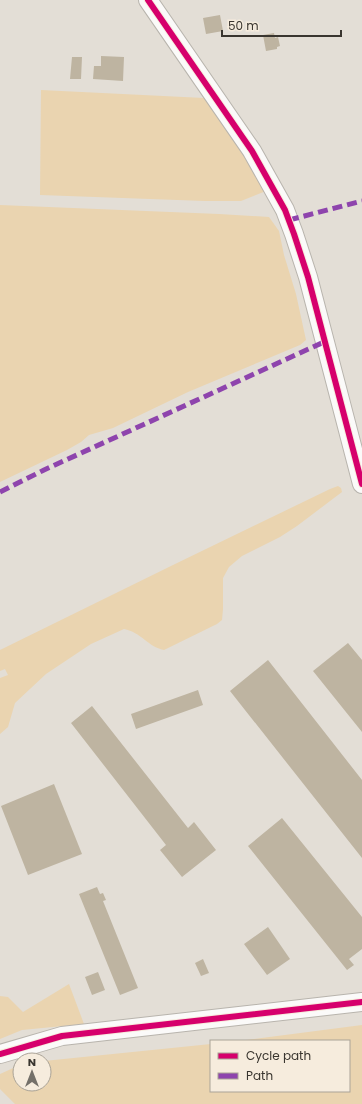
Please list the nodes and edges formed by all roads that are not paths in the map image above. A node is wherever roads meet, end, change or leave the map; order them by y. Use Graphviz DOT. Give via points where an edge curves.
graph roads {
  1 [pos="148,0"];
  2 [pos="362,484"];
  3 [pos="362,1002"];
  4 [pos="0,1054"];
  1 -- 2 [label="street" via="252,151 285,210 308,277"];
  3 -- 4 [label="street" via="62,1036"];
}
